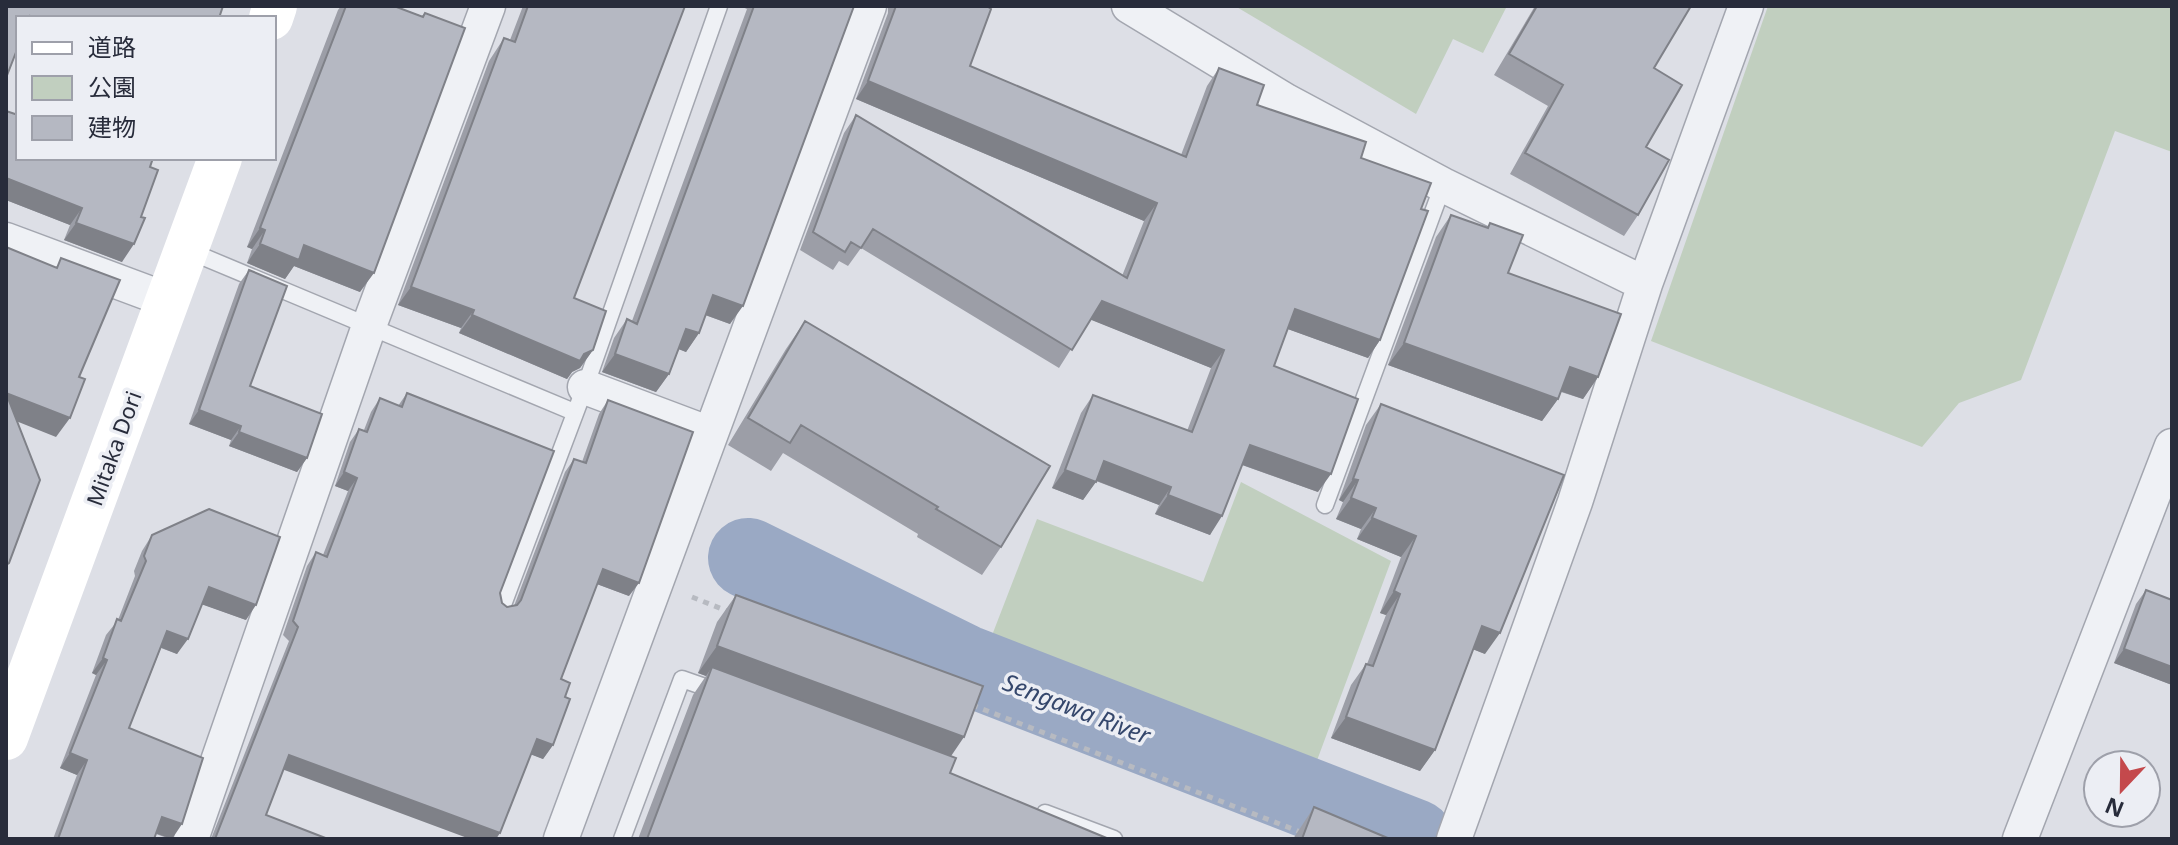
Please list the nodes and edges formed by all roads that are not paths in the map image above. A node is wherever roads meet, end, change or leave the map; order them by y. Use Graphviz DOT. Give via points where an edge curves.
graph roads {
  1 [pos="488,6"];
  2 [pos="719,6"];
  3 [pos="869,6"];
  4 [pos="1129,6"];
  5 [pos="1746,6"];
  6 [pos="219,160"];
  7 [pos="1443,185"];
  8 [pos="6,240"];
  9 [pos="186,249"];
  10 [pos="1645,284"];
  11 [pos="167,300"];
  12 [pos="369,326"];
  13 [pos="580,399"];
  14 [pos="710,434"];
  15 [pos="2172,446"];
  16 [pos="1325,505"];
  17 [pos="501,610"];
  18 [pos="742,701"];
  19 [pos="6,738"];
  20 [pos="1024,806"];
  21 [pos="191,839"];
  22 [pos="561,839"];
  23 [pos="622,839"];
  24 [pos="1114,839"];
  25 [pos="1454,839"];
  26 [pos="2020,839"];
  1 -- 12 [label="street"];
  2 -- 13 [label="lane"];
  3 -- 14 [label="street"];
  4 -- 7 [label="street" via="1286,101"];
  5 -- 10 [label="street"];
  6 -- 9 [label="main road, Mitaka Dori"];
  7 -- 10 [label="street"];
  7 -- 16 [label="lane"];
  8 -- 11 [label="street"];
  9 -- 11 [label="main road, Mitaka Dori"];
  9 -- 12 [label="lane"];
  10 -- 25 [label="street" via="1575,502"];
  11 -- 19 [label="main road, Mitaka Dori"];
  12 -- 13 [label="lane"];
  12 -- 21 [label="street"];
  13 -- 14 [label="street"];
  13 -- 17 [label="lane"];
  14 -- 22 [label="street"];
  15 -- 26 [label="street"];
  18 -- 23 [label="lane" via="682,679"];
  20 -- 24 [label="lane"];
}
